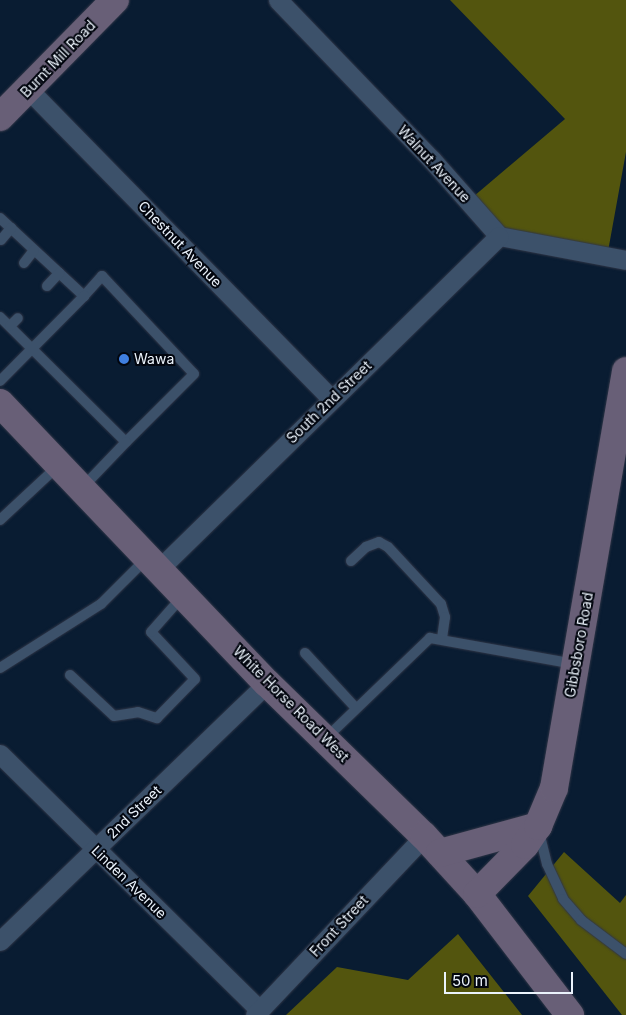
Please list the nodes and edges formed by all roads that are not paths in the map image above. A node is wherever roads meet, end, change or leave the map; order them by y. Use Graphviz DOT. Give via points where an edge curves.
graph roads {
  1 [pos="115,0"];
  2 [pos="278,0"];
  3 [pos="28,89"];
  4 [pos="0,117"];
  5 [pos="0,218"];
  6 [pos="11,228"];
  7 [pos="499,236"];
  8 [pos="1,240"];
  9 [pos="34,250"];
  10 [pos="626,260"];
  11 [pos="24,263"];
  12 [pos="59,273"];
  13 [pos="47,286"];
  14 [pos="84,296"];
  15 [pos="0,317"];
  16 [pos="18,318"];
  17 [pos="10,326"];
  18 [pos="32,348"];
  19 [pos="626,371"];
  20 [pos="0,380"];
  21 [pos="332,399"];
  22 [pos="0,403"];
  23 [pos="126,442"];
  24 [pos="60,465"];
  25 [pos="82,488"];
  26 [pos="0,520"];
  27 [pos="352,561"];
  28 [pos="154,562"];
  29 [pos="185,595"];
  30 [pos="442,639"];
  31 [pos="305,653"];
  32 [pos="575,664"];
  33 [pos="0,668"];
  34 [pos="70,675"];
  35 [pos="267,683"];
  36 [pos="356,708"];
  37 [pos="324,740"];
  38 [pos="0,754"];
  39 [pos="538,826"];
  40 [pos="432,845"];
  41 [pos="96,850"];
  42 [pos="477,894"];
  43 [pos="0,941"];
  44 [pos="626,954"];
  45 [pos="257,1012"];
  46 [pos="570,1015"];
  1 -- 3 [label="main road, Burnt Mill Road"];
  2 -- 7 [label="street, Walnut Avenue" via="432,160"];
  3 -- 4 [label="main road, Burnt Mill Road"];
  3 -- 21 [label="street, Chestnut Avenue"];
  5 -- 6 [label="lane"];
  6 -- 8 [label="lane"];
  6 -- 9 [label="lane"];
  7 -- 10 [label="street"];
  7 -- 21 [label="street, South 2nd Street"];
  9 -- 11 [label="lane"];
  9 -- 12 [label="lane"];
  12 -- 13 [label="lane"];
  12 -- 14 [label="lane"];
  14 -- 18 [label="lane"];
  14 -- 23 [label="lane" via="102,276 194,374"];
  15 -- 17 [label="lane"];
  16 -- 17 [label="lane"];
  17 -- 18 [label="lane"];
  18 -- 20 [label="lane"];
  18 -- 23 [label="lane"];
  19 -- 32 [label="main road, Gibbsboro Road"];
  21 -- 28 [label="street, South 2nd Street"];
  22 -- 24 [label="main road, White Horse Road West"];
  23 -- 25 [label="lane"];
  24 -- 25 [label="main road, White Horse Road West"];
  24 -- 26 [label="lane"];
  25 -- 28 [label="main road, White Horse Road West"];
  27 -- 30 [label="lane" via="366,547 378,542 388,546 441,604 445,617"];
  28 -- 29 [label="main road, White Horse Road West"];
  28 -- 33 [label="lane" via="102,604"];
  29 -- 34 [label="lane" via="151,632 195,679 157,718 138,712 114,716"];
  29 -- 35 [label="main road, White Horse Road West"];
  30 -- 32 [label="lane" via="458,645"];
  30 -- 36 [label="lane" via="430,638 419,646"];
  31 -- 36 [label="lane"];
  32 -- 39 [label="main road, Gibbsboro Road" via="554,788"];
  35 -- 37 [label="main road, White Horse Road West"];
  35 -- 41 [label="street, 2nd Street"];
  36 -- 37 [label="lane"];
  37 -- 40 [label="main road, White Horse Road West"];
  38 -- 41 [label="street, Linden Avenue"];
  39 -- 40 [label="main road"];
  39 -- 42 [label="main road, Gibbsboro Road" via="525,845"];
  39 -- 44 [label="lane" via="547,864 563,899 581,920"];
  40 -- 42 [label="main road, White Horse Road West"];
  40 -- 45 [label="street, Front Street"];
  41 -- 43 [label="street, 2nd Street"];
  41 -- 45 [label="street, Linden Avenue"];
  42 -- 46 [label="main road, White Horse Road West"];
}
